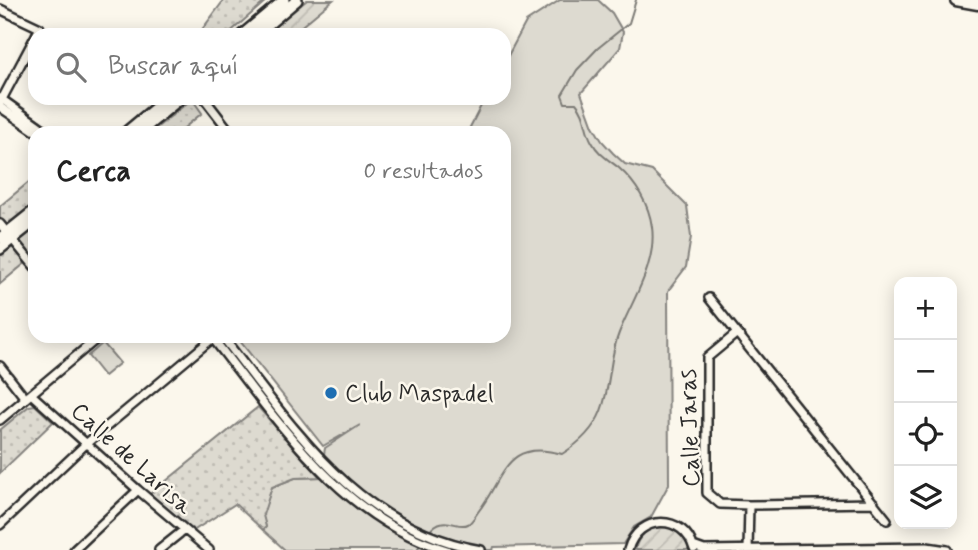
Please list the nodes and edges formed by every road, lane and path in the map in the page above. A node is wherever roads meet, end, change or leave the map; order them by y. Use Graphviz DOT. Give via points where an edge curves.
graph roads {
  1 [pos="284,0"];
  2 [pos="297,0"];
  3 [pos="956,0"];
  4 [pos="978,4"];
  5 [pos="0,9"];
  6 [pos="40,28"];
  7 [pos="250,28"];
  8 [pos="264,28"];
  9 [pos="28,51"];
  10 [pos="1,102"];
  11 [pos="159,105"];
  12 [pos="173,105"];
  13 [pos="209,105"];
  14 [pos="30,126"];
  15 [pos="38,126"];
  16 [pos="133,126"];
  17 [pos="147,126"];
  18 [pos="226,126"];
  19 [pos="28,216"];
  20 [pos="0,224"];
  21 [pos="28,225"];
  22 [pos="7,236"];
  23 [pos="0,249"];
  24 [pos="28,259"];
  25 [pos="709,298"];
  26 [pos="737,333"];
  27 [pos="89,343"];
  28 [pos="205,343"];
  29 [pos="217,343"];
  30 [pos="228,343"];
  31 [pos="0,366"];
  32 [pos="28,396"];
  33 [pos="0,420"];
  34 [pos="87,443"];
  35 [pos="336,480"];
  36 [pos="138,490"];
  37 [pos="873,503"];
  38 [pos="748,505"];
  39 [pos="887,520"];
  40 [pos="0,525"];
  41 [pos="184,530"];
  42 [pos="693,548"];
  43 [pos="626,549"];
  44 [pos="748,549"];
  45 [pos="74,550"];
  46 [pos="159,550"];
  47 [pos="209,550"];
  48 [pos="447,550"];
  49 [pos="481,550"];
  50 [pos="947,550"];
  1 -- 7 [label="main road"];
  2 -- 8 [label="main road"];
  3 -- 4 [label="highway"];
  5 -- 6 [label="street"];
  9 -- 10 [label="street"];
  10 -- 14 [label="street"];
  10 -- 15 [label="street"];
  11 -- 16 [label="main road"];
  12 -- 17 [label="main road"];
  13 -- 18 [label="street"];
  19 -- 22 [label="main road"];
  20 -- 22 [label="street"];
  21 -- 22 [label="main road"];
  22 -- 23 [label="main road"];
  22 -- 24 [label="street"];
  25 -- 26 [label="street"];
  26 -- 37 [label="street"];
  26 -- 38 [label="street, Calle Jaras" via="707,358 707,493 720,504"];
  27 -- 32 [label="street"];
  28 -- 34 [label="street"];
  29 -- 35 [label="street" via="270,411"];
  30 -- 35 [label="street"];
  31 -- 32 [label="street, Calle de Larisa"];
  32 -- 33 [label="street"];
  32 -- 34 [label="street, Calle de Larisa"];
  34 -- 36 [label="street, Calle de Larisa"];
  34 -- 40 [label="street"];
  35 -- 48 [label="street" via="376,517"];
  35 -- 49 [label="street" via="397,521 440,540"];
  36 -- 41 [label="street, Calle de Larisa"];
  36 -- 45 [label="street"];
  37 -- 38 [label="street, Calle Jaras"];
  37 -- 39 [label="street"];
  38 -- 44 [label="street"];
  41 -- 46 [label="street"];
  41 -- 47 [label="street, Calle de Larisa"];
  42 -- 43 [label="street" via="677,526 660,522 643,527"];
  42 -- 44 [label="street"];
  44 -- 50 [label="street"];
}
